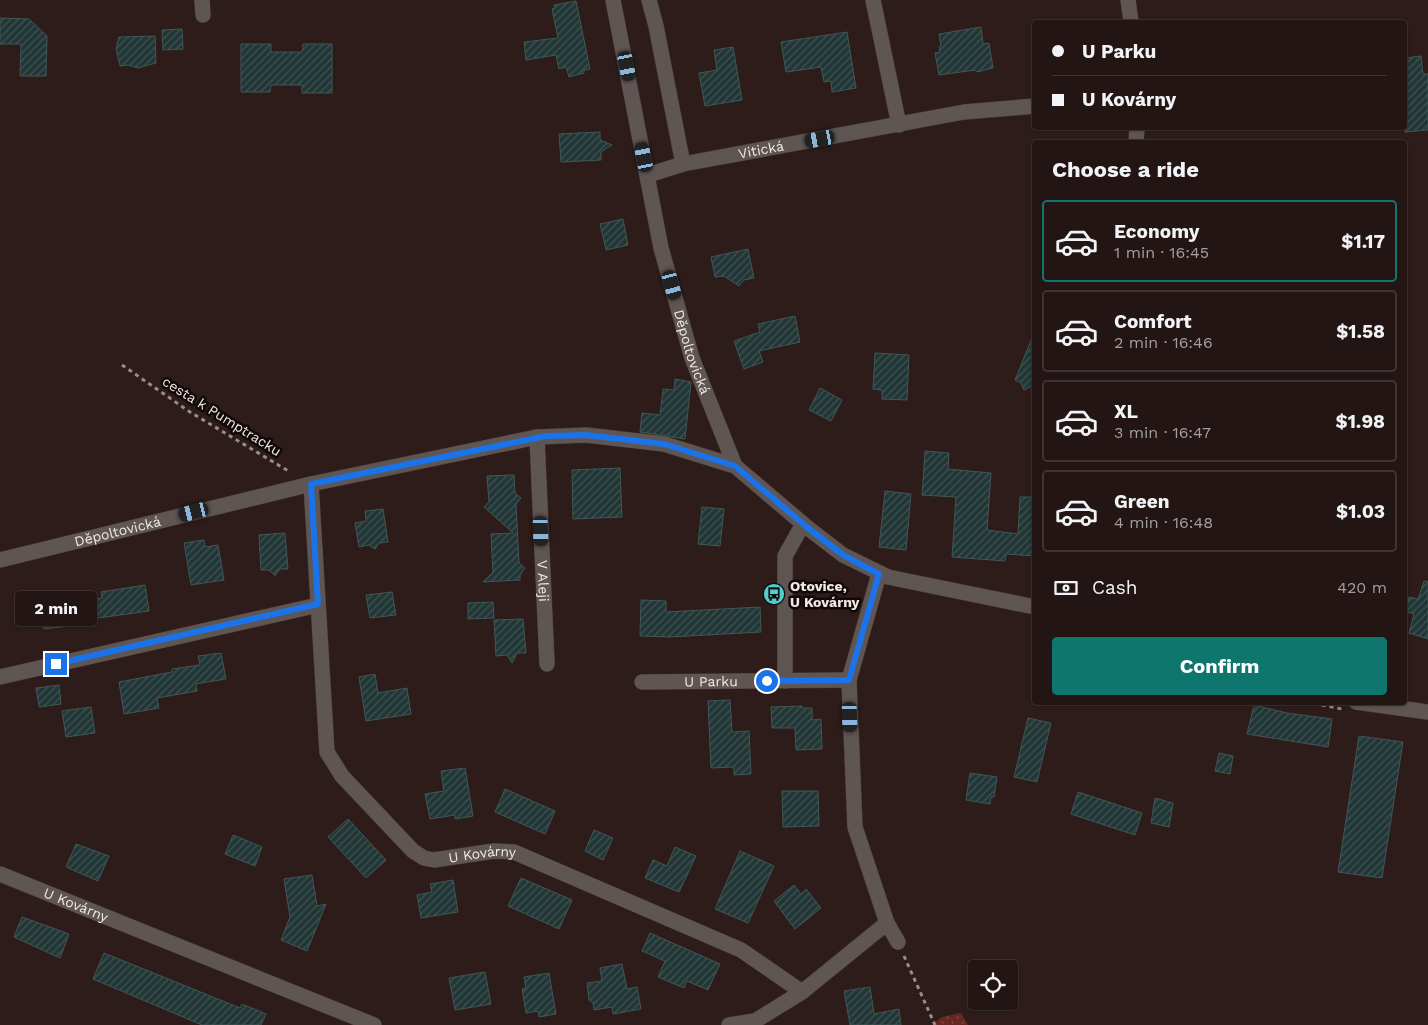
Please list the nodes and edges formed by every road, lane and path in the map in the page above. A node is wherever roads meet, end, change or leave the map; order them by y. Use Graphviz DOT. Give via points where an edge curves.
graph roads {
  1 [pos="613,0"];
  2 [pos="649,0"];
  3 [pos="873,0"];
  4 [pos="1128,0"];
  5 [pos="1131,20"];
  6 [pos="1032,106"];
  7 [pos="899,125"];
  8 [pos="683,164"];
  9 [pos="648,175"];
  10 [pos="122,365"];
  11 [pos="537,437"];
  12 [pos="735,466"];
  13 [pos="311,484"];
  14 [pos="803,524"];
  15 [pos="0,560"];
  16 [pos="879,574"];
  17 [pos="318,604"];
  18 [pos="1032,606"];
  19 [pos="547,664"];
  20 [pos="0,677"];
  21 [pos="849,680"];
  22 [pos="785,681"];
  23 [pos="642,682"];
  24 [pos="1378,705"];
  25 [pos="1428,712"];
  26 [pos="0,874"];
  27 [pos="887,923"];
  28 [pos="898,942"];
  29 [pos="802,992"];
  30 [pos="374,1025"];
  31 [pos="728,1025"];
  32 [pos="936,1025"];
  1 -- 9 [label="street, Děpoltovická"];
  2 -- 8 [label="street"];
  3 -- 7 [label="street"];
  4 -- 5 [label="street"];
  6 -- 7 [label="street, Vitická" via="964,112"];
  7 -- 8 [label="street, Vitická"];
  8 -- 9 [label="street, Vitická"];
  9 -- 12 [label="street, Děpoltovická" via="661,248 692,358"];
  10 -- 13 [label="path, cesta k Pumptracku" via="190,412"];
  11 -- 12 [label="street, Děpoltovická" via="586,435 664,444"];
  11 -- 13 [label="street, Děpoltovická"];
  11 -- 19 [label="street, V Aleji"];
  12 -- 14 [label="street, Děpoltovická"];
  13 -- 15 [label="street, Děpoltovická"];
  13 -- 17 [label="street, U Kovárny"];
  14 -- 16 [label="street, Děpoltovická" via="843,555"];
  14 -- 22 [label="street" via="785,556"];
  16 -- 18 [label="street, Děpoltovická"];
  16 -- 21 [label="street"];
  17 -- 20 [label="street"];
  17 -- 29 [label="street, U Kovárny" via="327,752 342,776 412,851 434,860 494,851 514,852 741,950"];
  21 -- 22 [label="street, U Parku"];
  21 -- 27 [label="street" via="855,826"];
  22 -- 23 [label="street, U Parku"];
  24 -- 25 [label="street"];
  26 -- 30 [label="street, U Kovárny"];
  27 -- 28 [label="street"];
  27 -- 29 [label="street"];
  28 -- 32 [label="path"];
  29 -- 31 [label="street" via="755,1021"];
}
